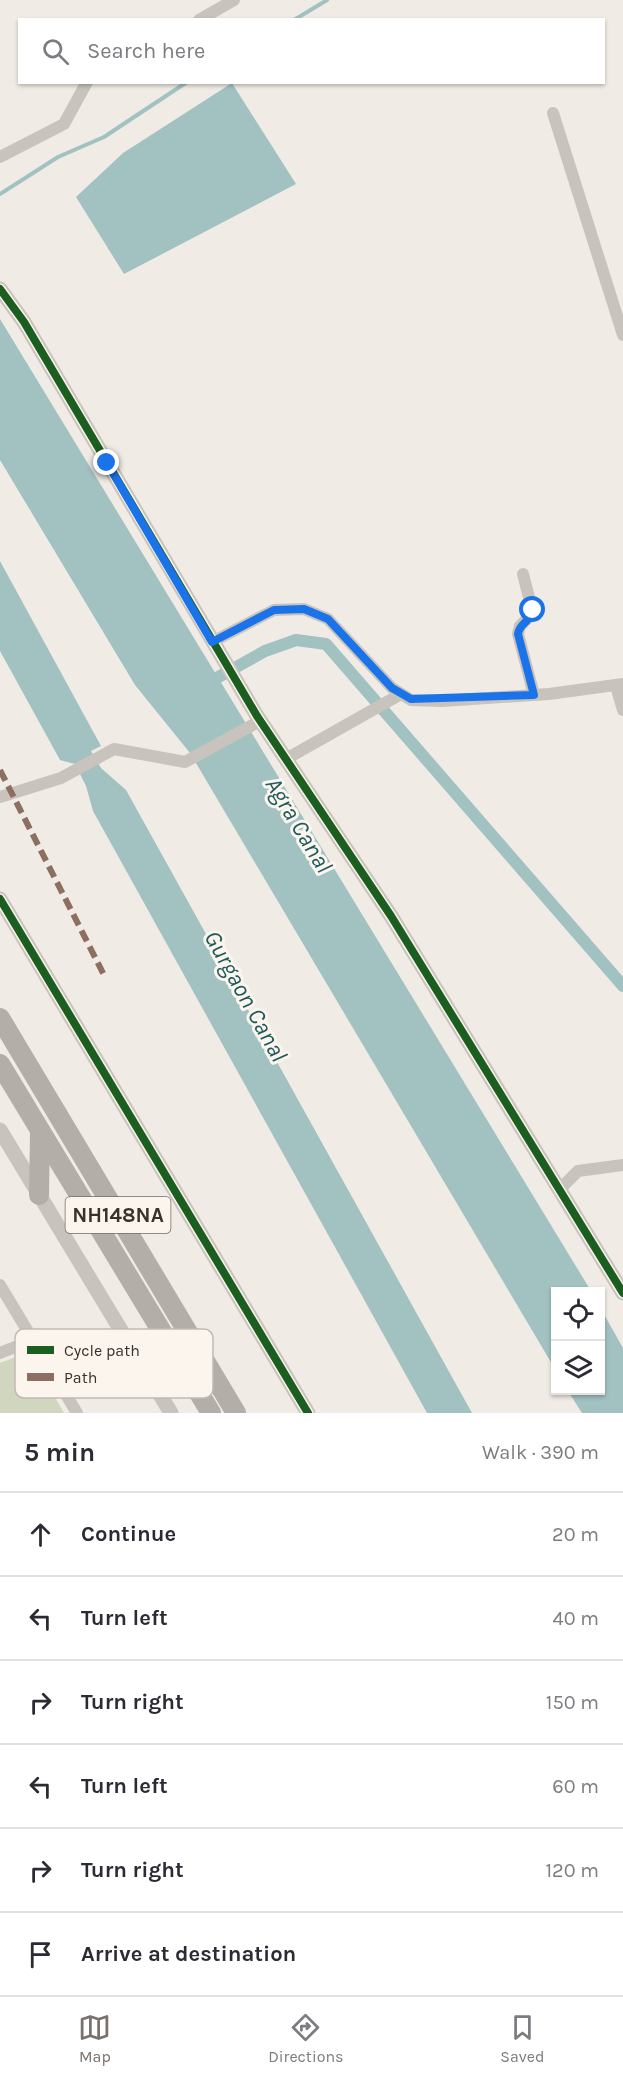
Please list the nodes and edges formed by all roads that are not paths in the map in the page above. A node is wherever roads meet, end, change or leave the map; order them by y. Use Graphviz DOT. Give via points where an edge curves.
graph roads {
  1 [pos="234,0"];
  2 [pos="202,18"];
  3 [pos="86,84"];
  4 [pos="553,113"];
  5 [pos="0,157"];
  6 [pos="0,289"];
  7 [pos="623,335"];
  8 [pos="523,574"];
  9 [pos="212,642"];
  10 [pos="620,685"];
  11 [pos="401,694"];
  12 [pos="534,695"];
  13 [pos="623,710"];
  14 [pos="260,721"];
  15 [pos="286,759"];
  16 [pos="0,797"];
  17 [pos="0,899"];
  18 [pos="0,1018"];
  19 [pos="0,1064"];
  20 [pos="0,1130"];
  21 [pos="40,1130"];
  22 [pos="623,1165"];
  23 [pos="560,1189"];
  24 [pos="39,1195"];
  25 [pos="0,1285"];
  26 [pos="623,1293"];
  27 [pos="26,1329"];
  28 [pos="120,1329"];
  29 [pos="160,1329"];
  30 [pos="186,1329"];
  31 [pos="15,1347"];
  32 [pos="0,1353"];
  33 [pos="213,1375"];
  34 [pos="68,1398"];
  35 [pos="162,1398"];
  36 [pos="202,1398"];
  37 [pos="77,1413"];
  38 [pos="171,1413"];
  39 [pos="211,1413"];
  40 [pos="236,1413"];
  41 [pos="308,1413"];
  1 -- 2 [label="street"];
  3 -- 5 [label="street" via="64,124"];
  4 -- 7 [label="street"];
  6 -- 9 [label="street" via="24,322"];
  8 -- 12 [label="street" via="533,613 520,626 518,634"];
  9 -- 11 [label="street" via="274,610 304,609 328,619"];
  9 -- 14 [label="street"];
  10 -- 12 [label="street"];
  10 -- 13 [label="street"];
  11 -- 12 [label="street" via="418,701"];
  11 -- 15 [label="street"];
  14 -- 15 [label="street"];
  14 -- 16 [label="street" via="185,762 114,749 61,778"];
  15 -- 23 [label="street" via="391,915"];
  17 -- 41 [label="street"];
  18 -- 30 [label="highway, NH148NA"];
  19 -- 21 [label="highway, NH148NA"];
  20 -- 24 [label="street"];
  21 -- 24 [label="highway"];
  21 -- 29 [label="highway, NH148NA"];
  22 -- 23 [label="street" via="578,1171"];
  23 -- 26 [label="street"];
  24 -- 28 [label="street"];
  25 -- 27 [label="street"];
  31 -- 32 [label="street"];
  33 -- 40 [label="highway, NH148NA"];
  34 -- 37 [label="street"];
  35 -- 38 [label="street"];
  36 -- 39 [label="highway, NH148NA"];
}
